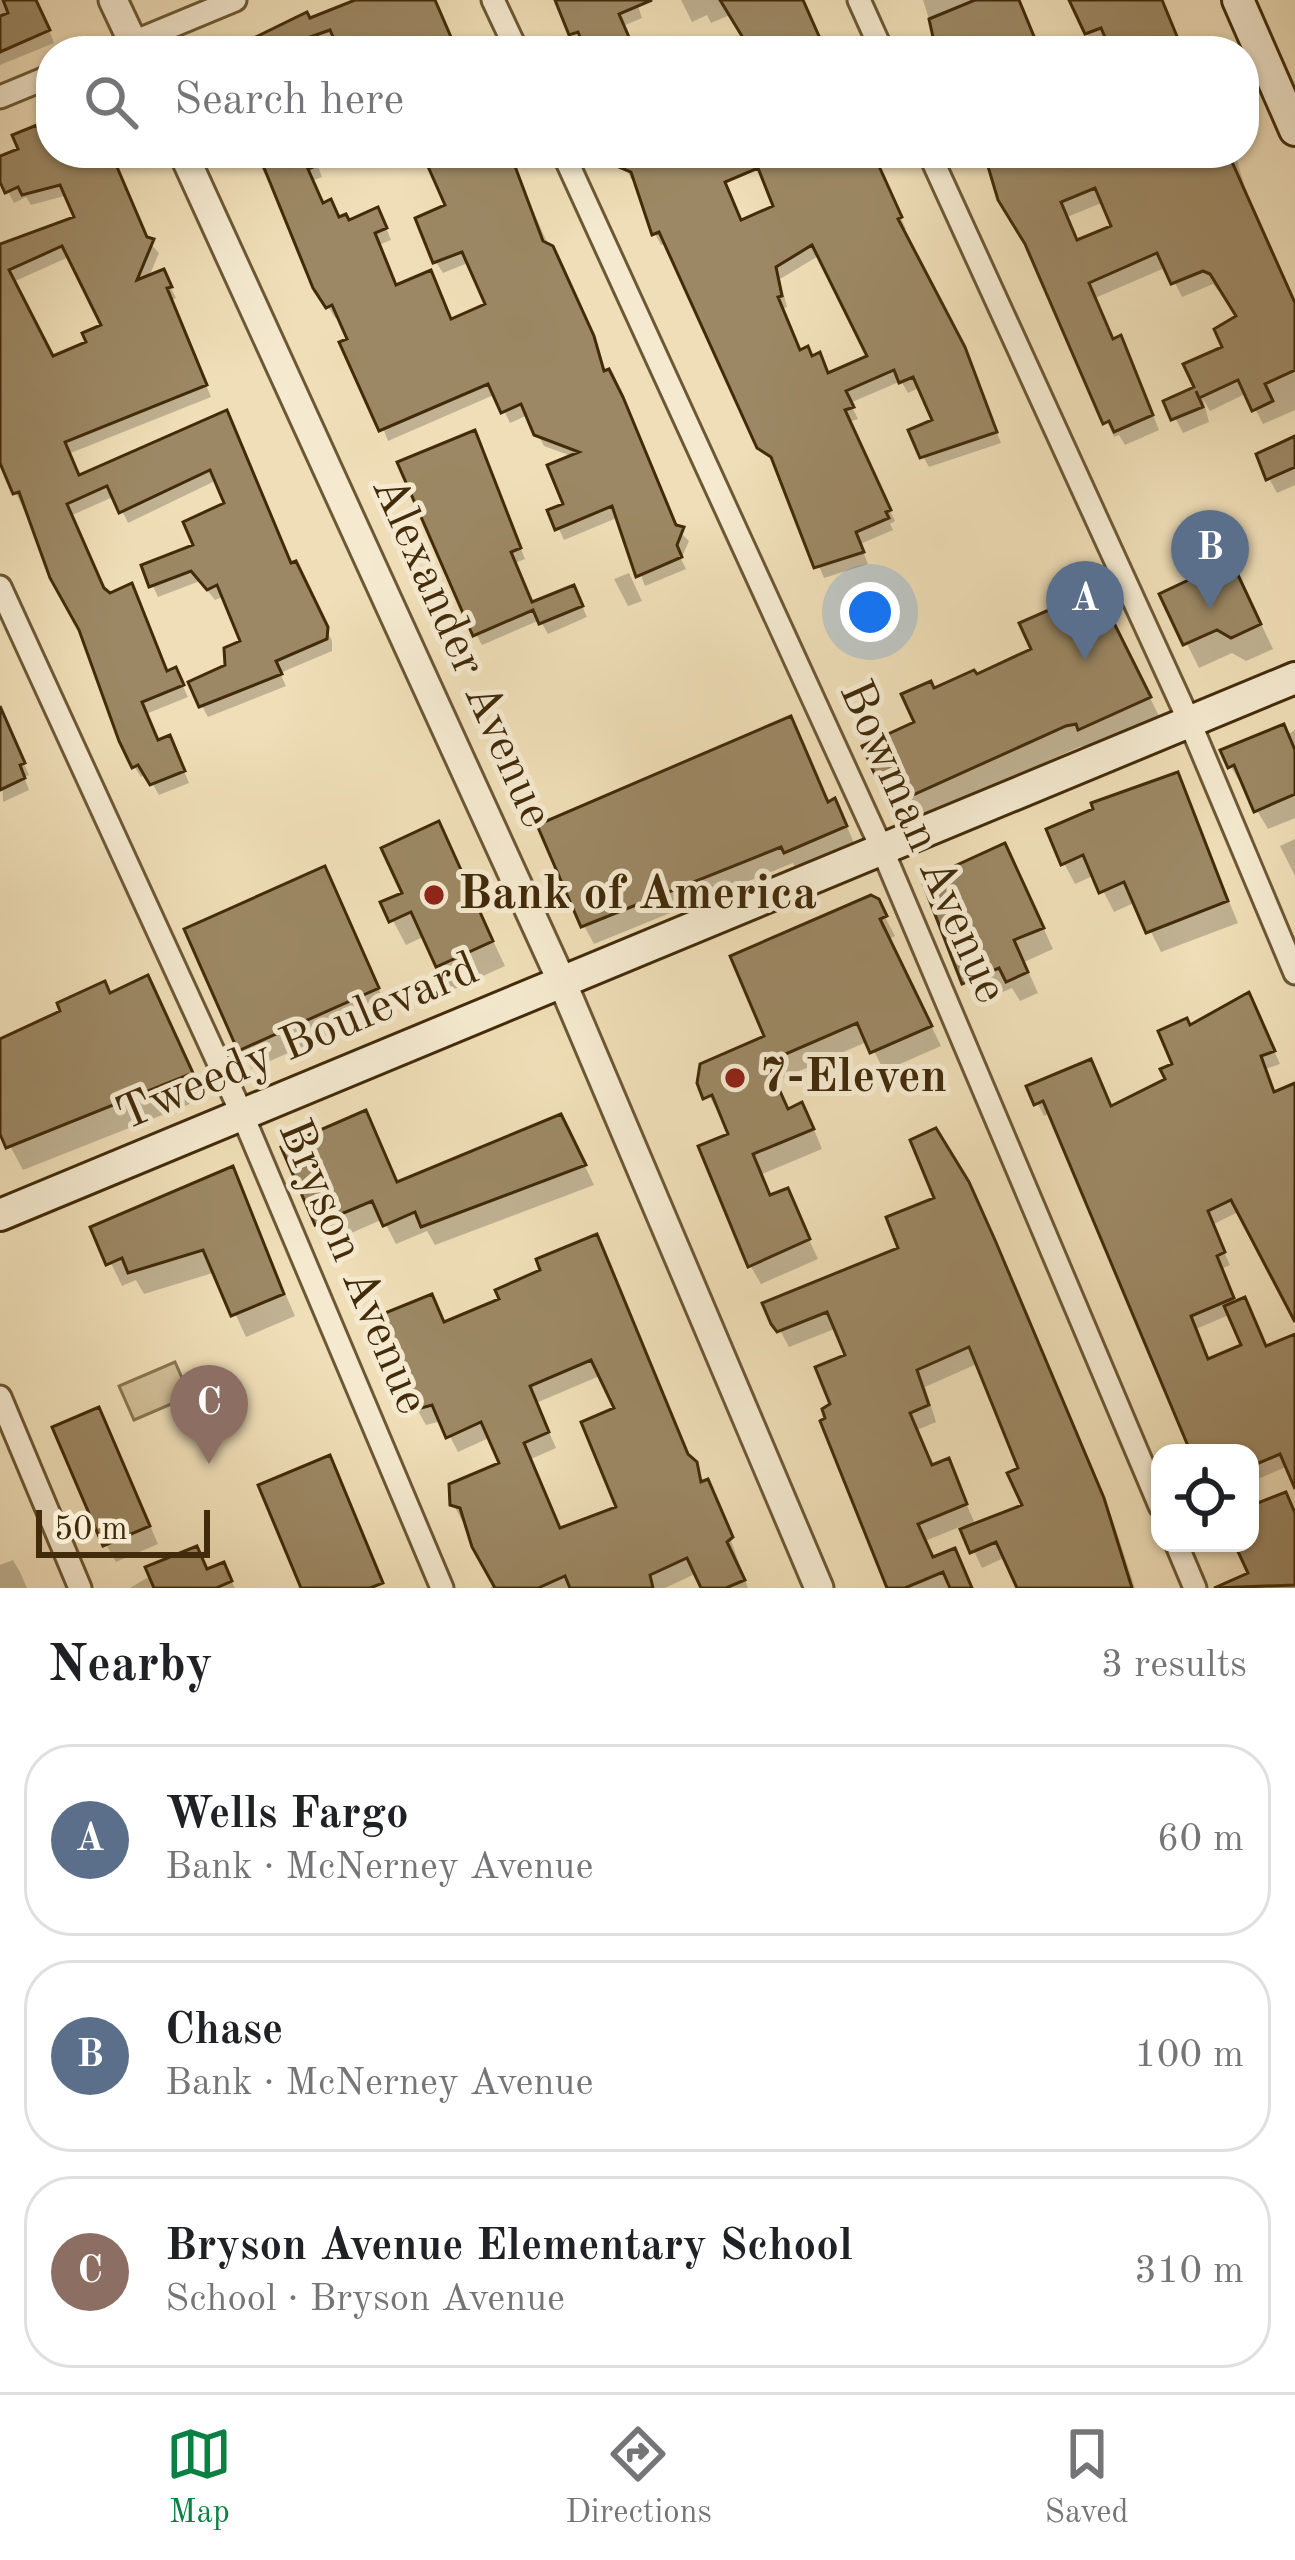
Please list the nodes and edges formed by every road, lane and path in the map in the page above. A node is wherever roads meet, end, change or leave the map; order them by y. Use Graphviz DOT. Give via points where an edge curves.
graph roads {
  1 [pos="113,0"];
  2 [pos="235,0"];
  3 [pos="494,0"];
  4 [pos="859,0"];
  5 [pos="1238,0"];
  6 [pos="124,36"];
  7 [pos="154,36"];
  8 [pos="510,36"];
  9 [pos="875,36"];
  10 [pos="1254,36"];
  11 [pos="1259,48"];
  12 [pos="36,82"];
  13 [pos="0,97"];
  14 [pos="1295,130"];
  15 [pos="190,168"];
  16 [pos="570,168"];
  17 [pos="936,168"];
  18 [pos="0,587"];
  19 [pos="1295,678"];
  20 [pos="1190,723"];
  21 [pos="882,849"];
  22 [pos="1295,973"];
  23 [pos="562,982"];
  24 [pos="242,1114"];
  25 [pos="2,1208"];
  26 [pos="0,1397"];
  27 [pos="1151,1485"];
  28 [pos="1180,1552"];
  29 [pos="80,1588"];
  30 [pos="442,1588"];
  31 [pos="819,1588"];
  32 [pos="1195,1588"];
  1 -- 6 [label="street"];
  2 -- 7 [label="street"];
  3 -- 8 [label="street"];
  4 -- 9 [label="street"];
  5 -- 10 [label="main road"];
  11 -- 14 [label="main road"];
  12 -- 13 [label="street"];
  15 -- 23 [label="street, Alexander Avenue"];
  16 -- 21 [label="street, Bowman Avenue"];
  17 -- 20 [label="street"];
  18 -- 24 [label="street, Bryson Avenue"];
  19 -- 20 [label="main road, Tweedy Boulevard"];
  20 -- 21 [label="main road, Tweedy Boulevard"];
  20 -- 22 [label="street"];
  21 -- 23 [label="main road, Tweedy Boulevard"];
  21 -- 27 [label="street, Bowman Avenue"];
  23 -- 24 [label="main road, Tweedy Boulevard"];
  23 -- 31 [label="street, Alexander Avenue"];
  24 -- 25 [label="main road, Tweedy Boulevard"];
  24 -- 30 [label="street, Bryson Avenue"];
  26 -- 29 [label="street"];
  28 -- 32 [label="street"];
}
